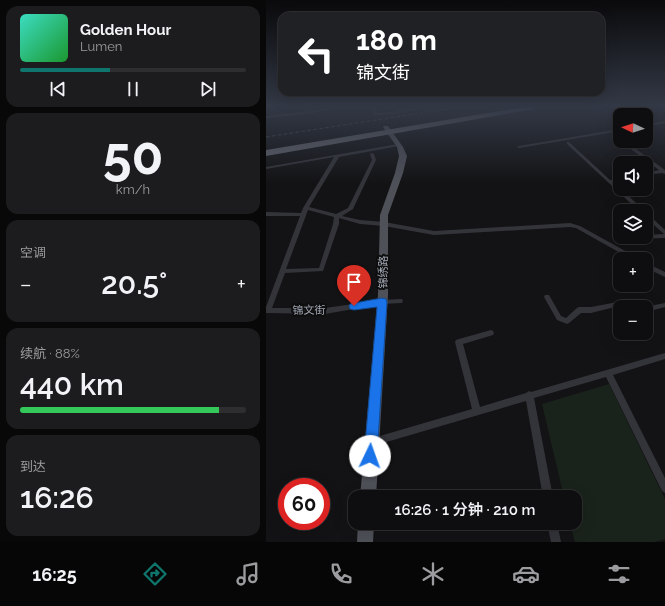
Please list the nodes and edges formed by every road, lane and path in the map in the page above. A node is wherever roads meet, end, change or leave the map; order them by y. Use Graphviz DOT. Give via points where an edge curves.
graph roads {
  1 [pos="366,132"];
  2 [pos="376,132"];
  3 [pos="389,132"];
  4 [pos="399,132"];
  5 [pos="606,132"];
  6 [pos="363,136"];
  7 [pos="396,142"];
  8 [pos="568,143"];
  9 [pos="519,147"];
  10 [pos="266,148"];
  11 [pos="631,148"];
  12 [pos="266,153"];
  13 [pos="372,154"];
  14 [pos="338,155"];
  15 [pos="266,168"];
  16 [pos="664,172"];
  17 [pos="653,173"];
  18 [pos="610,181"];
  19 [pos="613,181"];
  20 [pos="635,204"];
  21 [pos="306,208"];
  22 [pos="266,214"];
  23 [pos="304,215"];
  24 [pos="337,216"];
  25 [pos="653,222"];
  26 [pos="384,224"];
  27 [pos="665,234"];
  28 [pos="653,235"];
  29 [pos="623,252"];
  30 [pos="653,269"];
  31 [pos="283,271"];
  32 [pos="665,275"];
  33 [pos="547,297"];
  34 [pos="400,301"];
  35 [pos="382,302"];
  36 [pos="613,305"];
  37 [pos="665,305"];
  38 [pos="653,308"];
  39 [pos="267,310"];
  40 [pos="491,333"];
  41 [pos="665,356"];
  42 [pos="608,372"];
  43 [pos="528,395"];
  44 [pos="476,411"];
  45 [pos="371,443"];
  46 [pos="665,488"];
  47 [pos="368,490"];
  48 [pos="547,490"];
  49 [pos="366,530"];
  50 [pos="553,530"];
  51 [pos="365,542"];
  52 [pos="556,542"];
  1 -- 10 [label="highway"];
  2 -- 6 [label="highway"];
  3 -- 7 [label="main road, 锦绣路"];
  4 -- 7 [label="main road"];
  5 -- 9 [label="street"];
  6 -- 7 [label="main road" via="381,136"];
  6 -- 12 [label="highway"];
  7 -- 14 [label="street"];
  7 -- 26 [label="main road, 锦绣路" via="403,160 387,205"];
  8 -- 18 [label="street"];
  11 -- 16 [label="street"];
  13 -- 24 [label="street" via="374,160 350,209"];
  14 -- 15 [label="street"];
  14 -- 21 [label="street"];
  16 -- 17 [label="street"];
  18 -- 19 [label="street"];
  18 -- 20 [label="street"];
  21 -- 23 [label="street"];
  21 -- 24 [label="street"];
  22 -- 23 [label="street"];
  23 -- 31 [label="street"];
  24 -- 26 [label="street" via="360,222"];
  24 -- 31 [label="street" via="321,270"];
  25 -- 27 [label="street"];
  26 -- 29 [label="street" via="434,233 570,225"];
  26 -- 35 [label="main road, 锦绣路"];
  27 -- 28 [label="street"];
  30 -- 32 [label="street"];
  31 -- 39 [label="street"];
  33 -- 36 [label="street" via="559,318 568,321 579,310"];
  34 -- 35 [label="street, 锦文街"];
  35 -- 39 [label="street, 锦文街" via="325,311"];
  35 -- 45 [label="main road, 锦绣路"];
  37 -- 38 [label="street"];
  40 -- 44 [label="street" via="459,342"];
  41 -- 42 [label="street"];
  42 -- 43 [label="street"];
  42 -- 46 [label="street"];
  43 -- 44 [label="street"];
  43 -- 48 [label="street"];
  44 -- 45 [label="street"];
  45 -- 47 [label="main road, 锦绣路"];
  49 -- 51 [label="main road"];
  50 -- 52 [label="street"];
}
